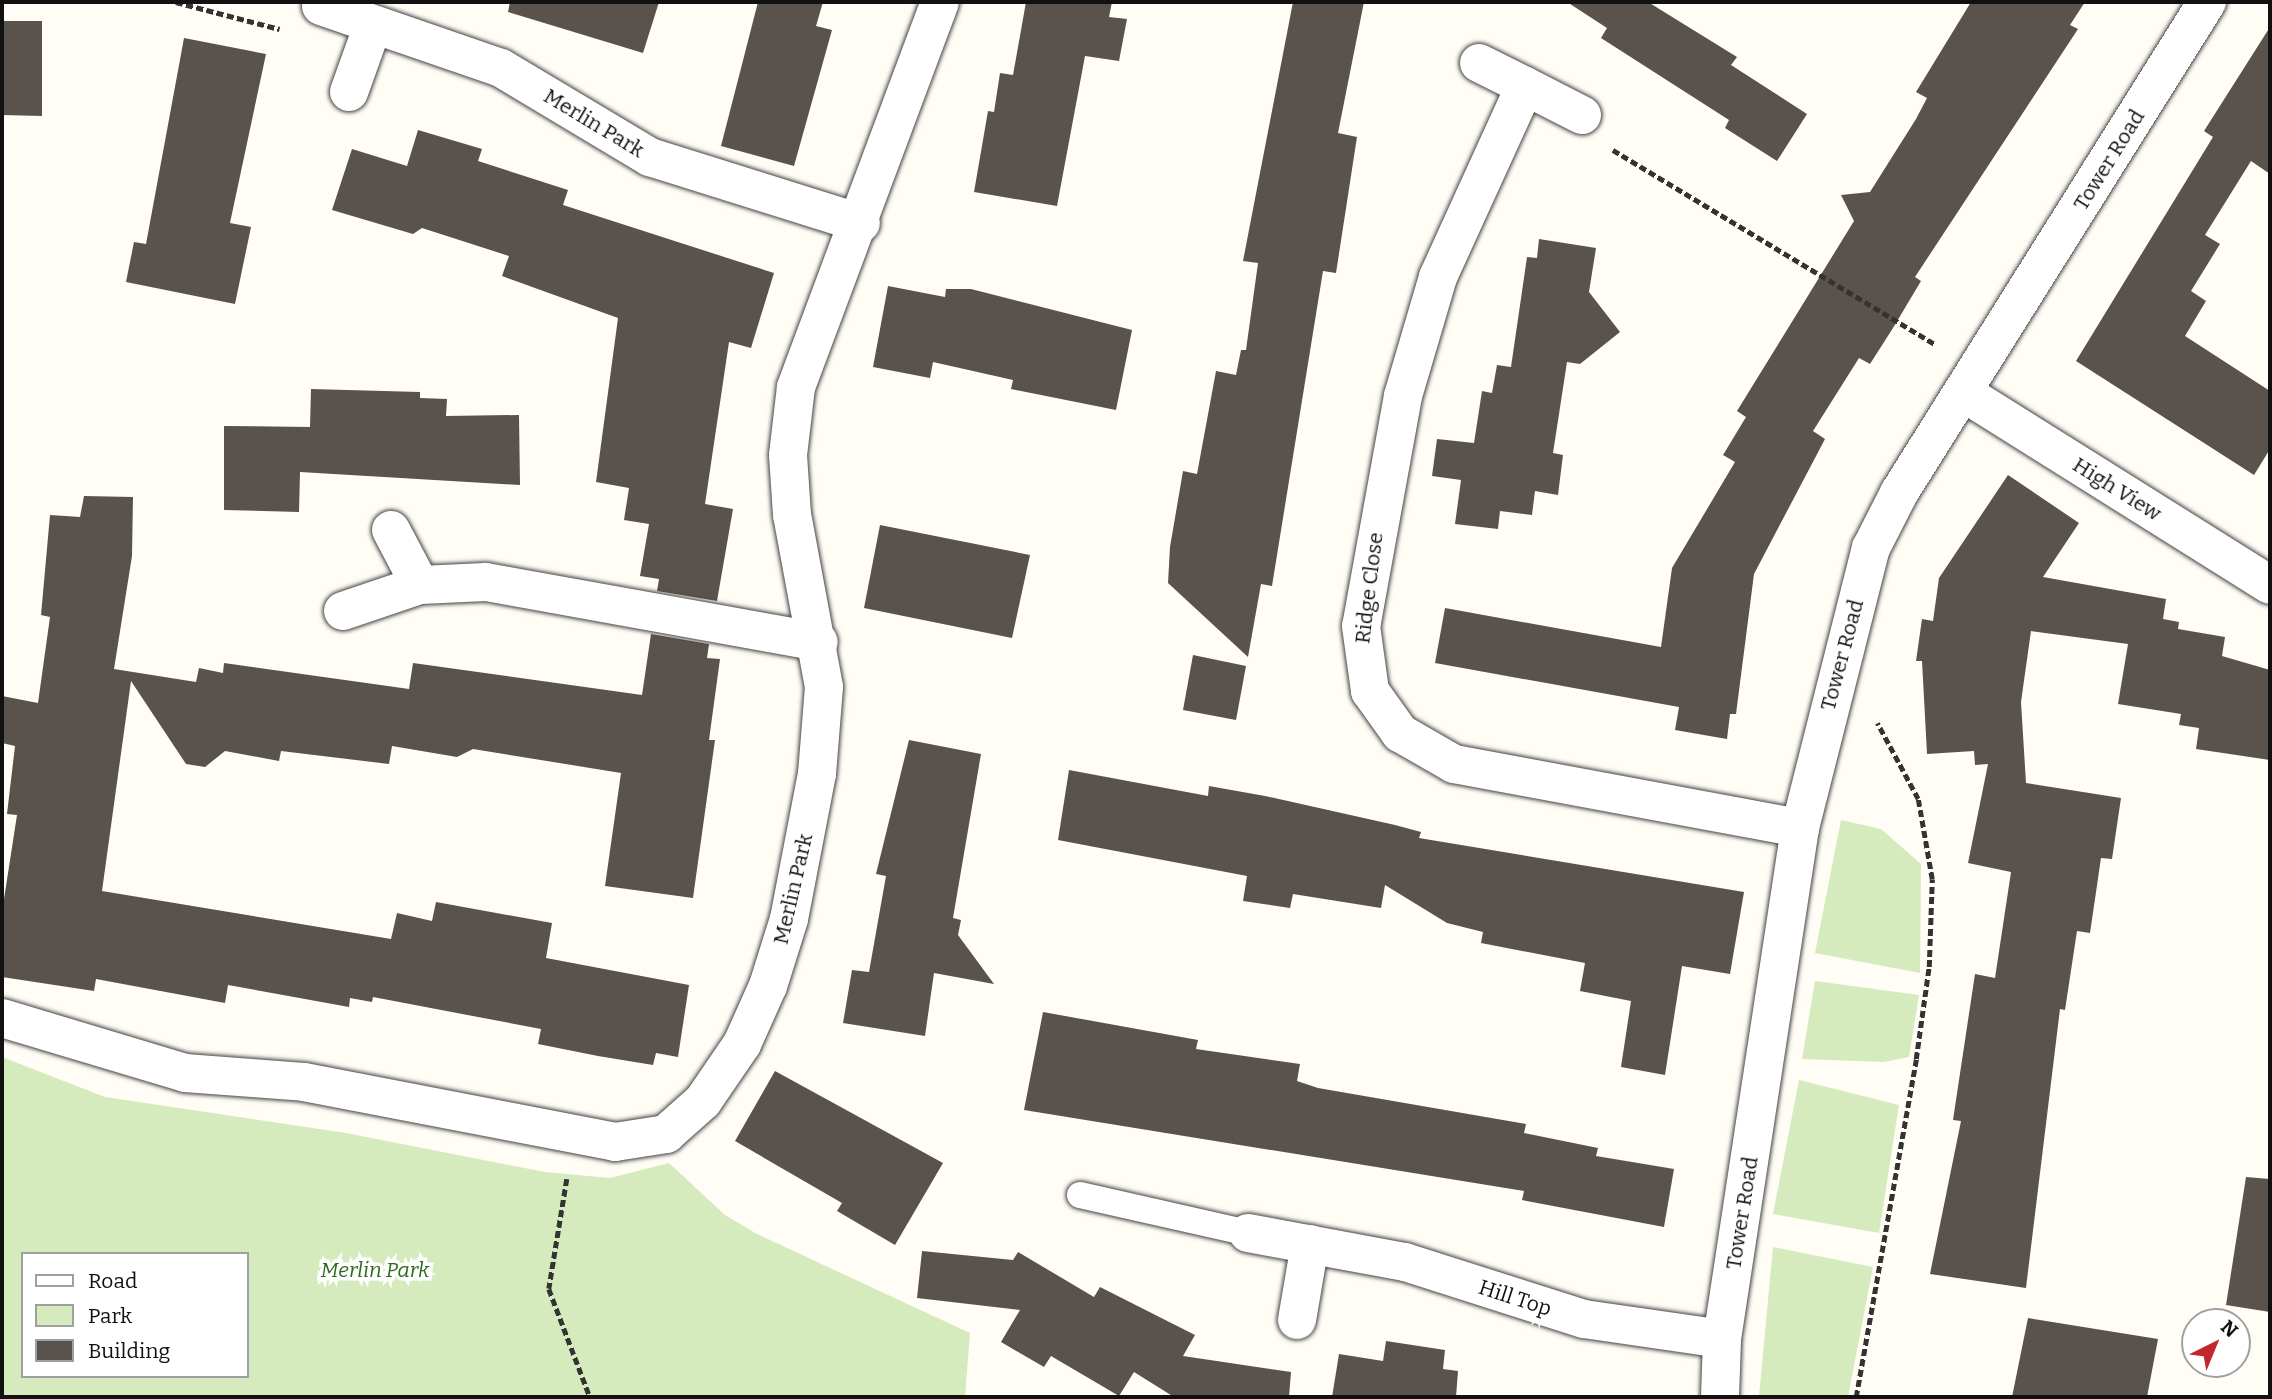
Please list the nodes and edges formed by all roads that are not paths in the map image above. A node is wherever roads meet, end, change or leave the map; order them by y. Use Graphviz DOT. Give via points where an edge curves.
graph roads {
  1 [pos="940,2"];
  2 [pos="2207,2"];
  3 [pos="321,6"];
  4 [pos="373,25"];
  5 [pos="1479,63"];
  6 [pos="1525,86"];
  7 [pos="349,92"];
  8 [pos="1582,115"];
  9 [pos="861,223"];
  10 [pos="1971,381"];
  11 [pos="390,530"];
  12 [pos="420,585"];
  13 [pos="2270,586"];
  14 [pos="343,611"];
  15 [pos="820,642"];
  16 [pos="1800,828"];
  17 [pos="2,1018"];
  18 [pos="1080,1195"];
  19 [pos="1248,1233"];
  20 [pos="1310,1244"];
  21 [pos="1297,1320"];
  22 [pos="1722,1339"];
  23 [pos="1720,1397"];
  1 -- 9 [label="street, Merlin Park"];
  2 -- 10 [label="street, Tower Road"];
  3 -- 4 [label="street, Merlin Park"];
  4 -- 7 [label="street"];
  4 -- 9 [label="street, Merlin Park" via="502,68 650,157"];
  5 -- 6 [label="street"];
  6 -- 8 [label="street"];
  6 -- 16 [label="street, Ridge Close" via="1438,277 1402,396 1360,626 1370,691 1400,733 1454,764"];
  9 -- 15 [label="street, Merlin Park" via="809,341 790,423 792,515"];
  10 -- 13 [label="street, High View"];
  10 -- 16 [label="street, Tower Road" via="1877,533 1839,660"];
  11 -- 12 [label="street"];
  12 -- 14 [label="street"];
  12 -- 15 [label="street" via="486,582"];
  15 -- 17 [label="street, Merlin Park" via="824,687 815,787 789,919 742,1044 703,1101 666,1134 631,1143 575,1137 304,1082 185,1073"];
  16 -- 22 [label="street, Tower Road"];
  18 -- 19 [label="lane"];
  19 -- 20 [label="street, Hill Top"];
  20 -- 21 [label="street"];
  20 -- 22 [label="street, Hill Top" via="1405,1262 1584,1319"];
  22 -- 23 [label="street, Tower Road"];
}
